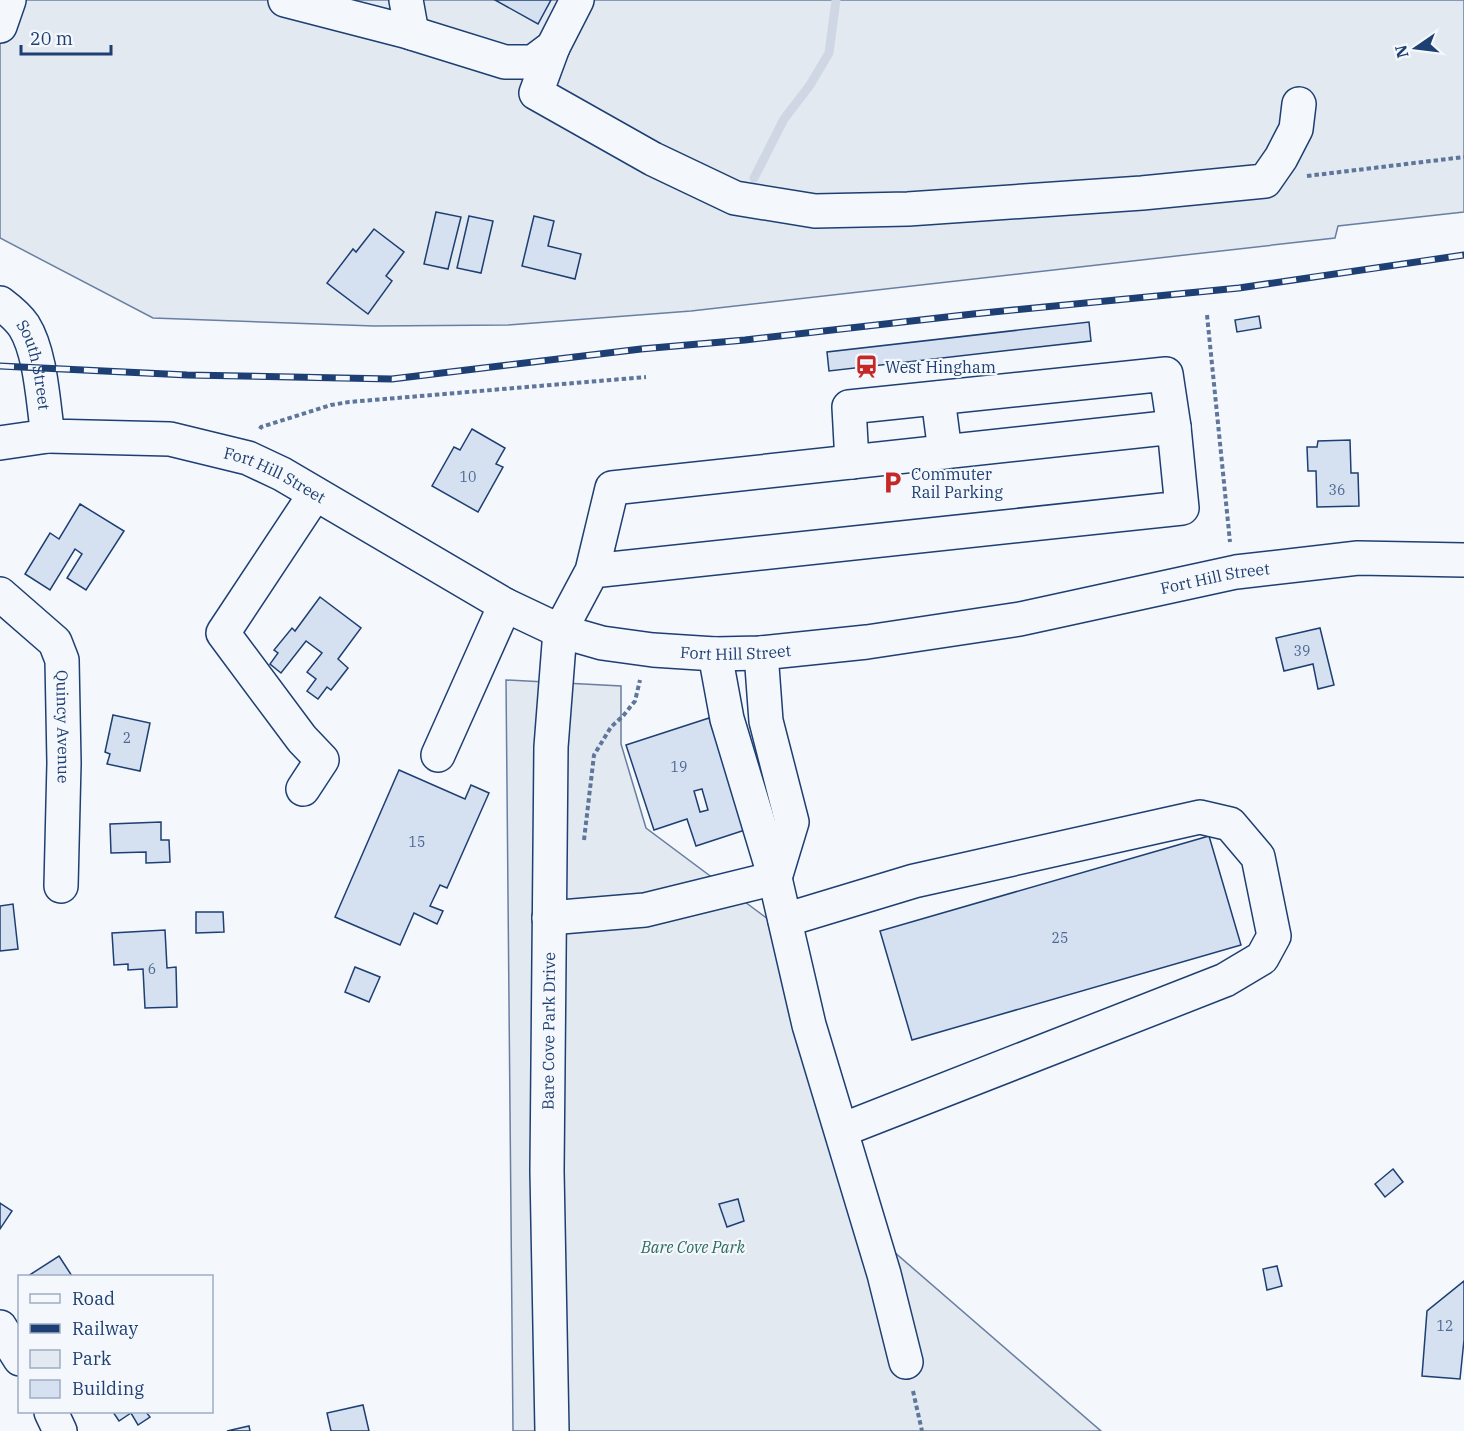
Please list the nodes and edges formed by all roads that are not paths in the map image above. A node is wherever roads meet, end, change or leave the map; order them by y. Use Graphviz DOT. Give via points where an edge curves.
graph roads {
  1 [pos="9,0"];
  2 [pos="285,0"];
  3 [pos="406,0"];
  4 [pos="577,0"];
  5 [pos="0,26"];
  6 [pos="412,33"];
  7 [pos="553,47"];
  8 [pos="1299,104"];
  9 [pos="0,303"];
  10 [pos="938,398"];
  11 [pos="1174,427"];
  12 [pos="48,436"];
  13 [pos="0,443"];
  14 [pos="945,452"];
  15 [pos="852,462"];
  16 [pos="315,494"];
  17 [pos="1464,560"];
  18 [pos="592,571"];
  19 [pos="0,594"];
  20 [pos="505,605"];
  21 [pos="560,631"];
  22 [pos="761,652"];
  23 [pos="715,654"];
  24 [pos="438,755"];
  25 [pos="303,789"];
  26 [pos="775,879"];
  27 [pos="61,886"];
  28 [pos="549,918"];
  29 [pos="785,920"];
  30 [pos="842,1130"];
  31 [pos="0,1327"];
  32 [pos="18,1356"];
  33 [pos="906,1362"];
  34 [pos="51,1413"];
  35 [pos="60,1431"];
  36 [pos="552,1431"];
  1 -- 5 [label="street"];
  2 -- 6 [label="street"];
  3 -- 6 [label="street"];
  4 -- 7 [label="street"];
  6 -- 7 [label="street" via="505,62 532,62"];
  7 -- 8 [label="street" via="536,93 653,159 735,198 815,211 908,209 1265,181 1296,129"];
  9 -- 12 [label="street, South Street" via="24,326 32,344"];
  10 -- 11 [label="street" via="1166,374"];
  10 -- 14 [label="street"];
  10 -- 15 [label="street" via="849,407"];
  11 -- 14 [label="street"];
  11 -- 18 [label="street" via="1182,508"];
  12 -- 13 [label="street, Fort Hill Street"];
  12 -- 16 [label="street, Fort Hill Street" via="170,439 248,458"];
  14 -- 15 [label="street"];
  15 -- 18 [label="street" via="612,488"];
  16 -- 20 [label="street, Fort Hill Street"];
  16 -- 25 [label="street" via="223,633 322,760"];
  17 -- 22 [label="street, Fort Hill Street" via="1358,558 1236,572 1020,619 867,642"];
  18 -- 21 [label="street"];
  19 -- 27 [label="street, Quincy Avenue" via="55,642 62,660"];
  20 -- 21 [label="street, Fort Hill Street"];
  20 -- 24 [label="street"];
  21 -- 23 [label="street, Fort Hill Street" via="602,643"];
  21 -- 28 [label="street, Bare Cove Park Drive" via="551,747"];
  22 -- 23 [label="street, Fort Hill Street"];
  22 -- 26 [label="street" via="766,721 792,822"];
  23 -- 26 [label="street" via="727,719"];
  26 -- 28 [label="street" via="645,910"];
  26 -- 29 [label="street"];
  28 -- 36 [label="street, Bare Cove Park Drive" via="547,1171"];
  29 -- 30 [label="street" via="809,1025"];
  29 -- 30 [label="street" via="914,881 1200,817 1230,824 1258,857 1274,936 1262,958 1226,980"];
  30 -- 33 [label="street"];
  31 -- 32 [label="street"];
  34 -- 35 [label="street"];
}
